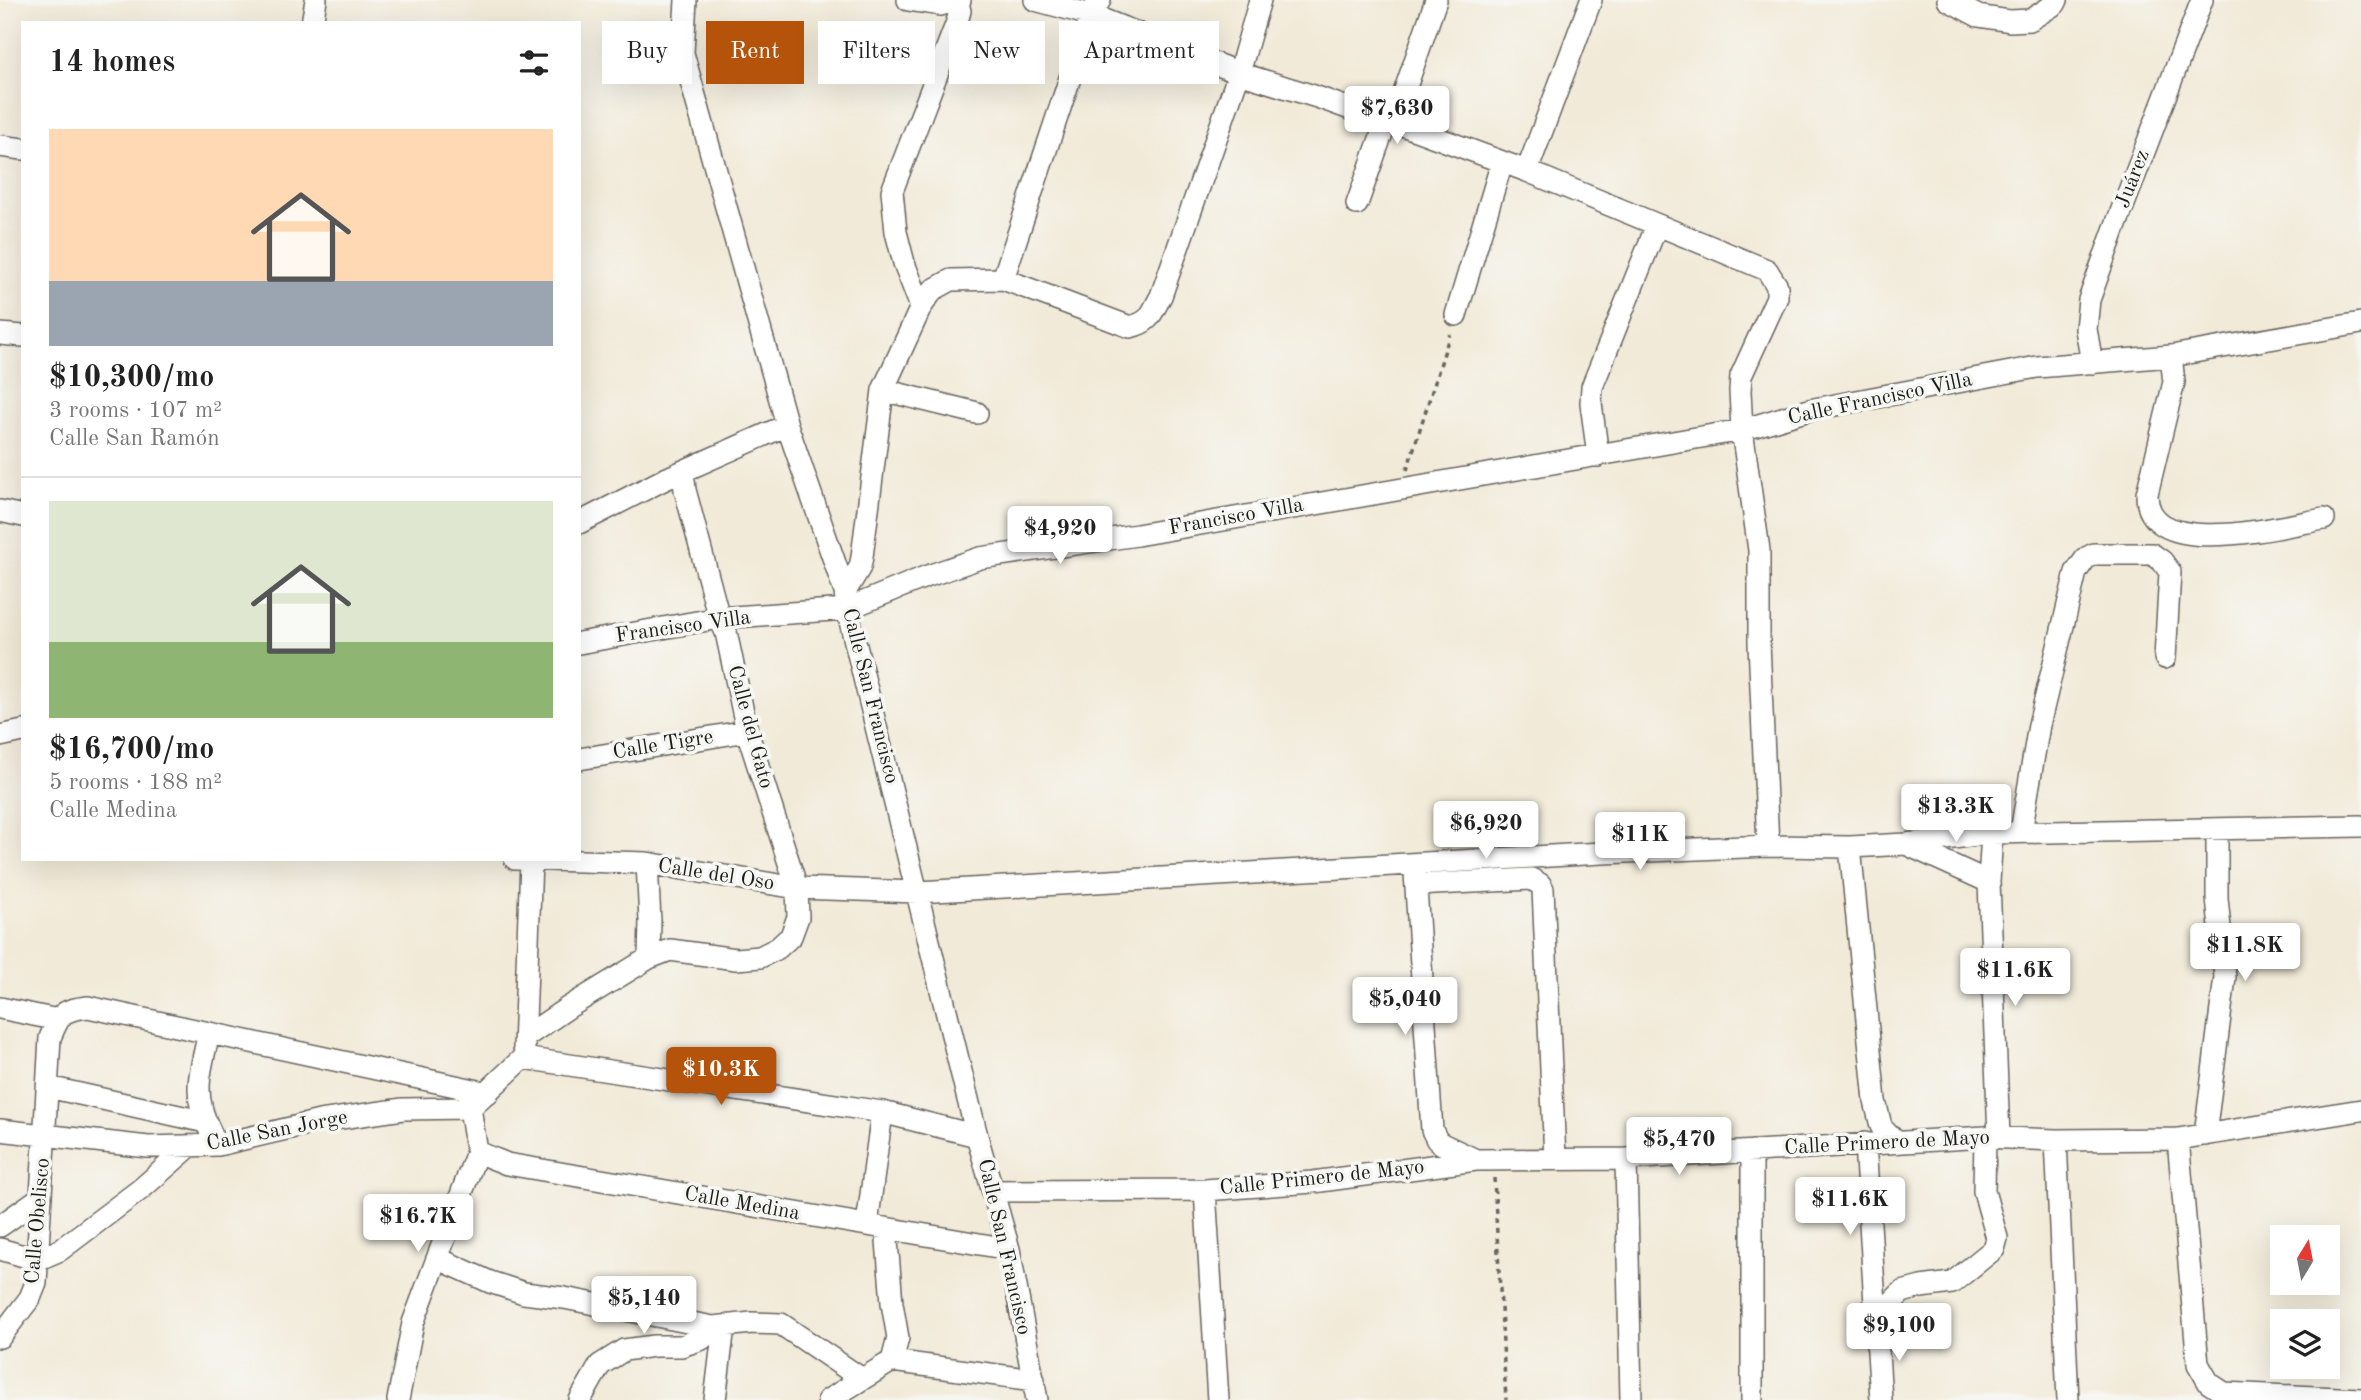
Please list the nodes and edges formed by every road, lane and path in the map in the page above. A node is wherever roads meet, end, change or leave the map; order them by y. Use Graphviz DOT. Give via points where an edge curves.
graph roads {
  1 [pos="316,0"];
  2 [pos="686,0"];
  3 [pos="908,0"];
  4 [pos="958,0"];
  5 [pos="1035,0"];
  6 [pos="1260,0"];
  7 [pos="1436,0"];
  8 [pos="1591,0"];
  9 [pos="1948,0"];
  10 [pos="2057,0"];
  11 [pos="2202,0"];
  12 [pos="1095,8"];
  13 [pos="312,21"];
  14 [pos="1239,74"];
  15 [pos="1390,122"];
  16 [pos="0,146"];
  17 [pos="21,149"];
  18 [pos="1502,162"];
  19 [pos="1527,171"];
  20 [pos="1357,204"];
  21 [pos="1657,225"];
  22 [pos="1003,279"];
  23 [pos="921,307"];
  24 [pos="1456,315"];
  25 [pos="2361,323"];
  26 [pos="0,334"];
  27 [pos="21,336"];
  28 [pos="2171,356"];
  29 [pos="2092,363"];
  30 [pos="883,390"];
  31 [pos="977,413"];
  32 [pos="787,425"];
  33 [pos="1742,430"];
  34 [pos="1598,456"];
  35 [pos="683,471"];
  36 [pos="1402,488"];
  37 [pos="0,511"];
  38 [pos="21,516"];
  39 [pos="2324,519"];
  40 [pos="581,522"];
  41 [pos="846,600"];
  42 [pos="719,618"];
  43 [pos="581,643"];
  44 [pos="2165,658"];
  45 [pos="21,731"];
  46 [pos="747,731"];
  47 [pos="0,736"];
  48 [pos="581,759"];
  49 [pos="2361,826"];
  50 [pos="2217,828"];
  51 [pos="2021,832"];
  52 [pos="1992,833"];
  53 [pos="1906,844"];
  54 [pos="1768,846"];
  55 [pos="1850,847"];
  56 [pos="581,860"];
  57 [pos="523,861"];
  58 [pos="647,863"];
  59 [pos="1415,874"];
  60 [pos="1989,881"];
  61 [pos="797,888"];
  62 [pos="918,892"];
  63 [pos="649,958"];
  64 [pos="0,1008"];
  65 [pos="58,1020"];
  66 [pos="209,1034"];
  67 [pos="524,1048"];
  68 [pos="446,1084"];
  69 [pos="48,1087"];
  70 [pos="488,1093"];
  71 [pos="441,1108"];
  72 [pos="470,1108"];
  73 [pos="2361,1110"];
  74 [pos="882,1111"];
  75 [pos="206,1122"];
  76 [pos="0,1130"];
  77 [pos="2205,1135"];
  78 [pos="45,1136"];
  79 [pos="977,1136"];
  80 [pos="1992,1137"];
  81 [pos="2178,1139"];
  82 [pos="2056,1140"];
  83 [pos="1895,1141"];
  84 [pos="1865,1143"];
  85 [pos="190,1146"];
  86 [pos="218,1146"];
  87 [pos="1752,1151"];
  88 [pos="477,1152"];
  89 [pos="1484,1159"];
  90 [pos="1555,1159"];
  91 [pos="1626,1159"];
  92 [pos="1205,1190"];
  93 [pos="993,1191"];
  94 [pos="41,1196"];
  95 [pos="0,1226"];
  96 [pos="877,1227"];
  97 [pos="0,1249"];
  98 [pos="1009,1249"];
  99 [pos="439,1259"];
  100 [pos="37,1260"];
  101 [pos="719,1327"];
  102 [pos="0,1337"];
  103 [pos="1877,1346"];
  104 [pos="892,1361"];
  105 [pos="862,1379"];
  106 [pos="1035,1390"];
  107 [pos="2361,1399"];
  108 [pos="398,1400"];
  109 [pos="580,1400"];
  110 [pos="715,1400"];
  111 [pos="828,1400"];
  112 [pos="1218,1400"];
  113 [pos="1506,1400"];
  114 [pos="1631,1400"];
  115 [pos="1752,1400"];
  116 [pos="1881,1400"];
  117 [pos="2068,1400"];
  1 -- 13 [label="street"];
  2 -- 32 [label="street, Calle San Francisco" via="683,52"];
  3 -- 4 [label="street" via="940,5"];
  4 -- 23 [label="street" via="957,22 892,191 896,232"];
  5 -- 12 [label="street"];
  6 -- 14 [label="street"];
  7 -- 15 [label="street"];
  8 -- 19 [label="street"];
  9 -- 10 [label="street" via="1978,16 2010,21 2030,20"];
  11 -- 29 [label="street, Juárez" via="2089,300"];
  12 -- 14 [label="street"];
  12 -- 22 [label="street"];
  14 -- 15 [label="street"];
  14 -- 22 [label="street" via="1161,296 1149,318 1130,327"];
  15 -- 18 [label="street"];
  15 -- 20 [label="street"];
  16 -- 17 [label="street"];
  18 -- 19 [label="street"];
  18 -- 24 [label="street"];
  19 -- 21 [label="street"];
  21 -- 33 [label="street" via="1759,265 1777,286 1777,297 1741,376"];
  21 -- 34 [label="street" via="1592,387"];
  22 -- 23 [label="street" via="951,280 933,290"];
  23 -- 30 [label="street"];
  24 -- 36 [label="path"];
  25 -- 28 [label="street, Calle Francisco Villa"];
  26 -- 27 [label="street"];
  28 -- 29 [label="street, Calle Francisco Villa"];
  28 -- 39 [label="street" via="2174,382 2147,494 2148,509 2155,519 2175,531 2210,535"];
  29 -- 33 [label="street, Calle Francisco Villa" via="2037,368 1809,410"];
  30 -- 31 [label="street"];
  30 -- 41 [label="street" via="862,557"];
  32 -- 35 [label="street"];
  32 -- 41 [label="street, Calle San Francisco"];
  33 -- 34 [label="street, Calle Francisco Villa"];
  33 -- 54 [label="street" via="1759,550"];
  34 -- 36 [label="street, Calle Francisco Villa"];
  35 -- 40 [label="street"];
  35 -- 42 [label="street, Calle del Gato"];
  36 -- 41 [label="street, Francisco Villa" via="980,558"];
  37 -- 38 [label="street"];
  41 -- 42 [label="street, Francisco Villa"];
  41 -- 62 [label="street, Calle San Francisco"];
  42 -- 43 [label="street, Francisco Villa"];
  42 -- 46 [label="street, Calle del Gato"];
  44 -- 51 [label="street" via="2170,572 2162,561 2152,554 2086,558 2076,572 2039,725"];
  45 -- 47 [label="street"];
  46 -- 48 [label="street, Calle Tigre"];
  46 -- 61 [label="street, Calle del Gato"];
  49 -- 50 [label="street"];
  50 -- 51 [label="street"];
  50 -- 77 [label="street" via="2217,898 2225,977"];
  51 -- 52 [label="street"];
  52 -- 53 [label="street"];
  52 -- 60 [label="street"];
  53 -- 55 [label="street"];
  53 -- 60 [label="street"];
  54 -- 55 [label="street"];
  54 -- 59 [label="street" via="1616,852"];
  55 -- 83 [label="street" via="1875,1101 1881,1126"];
  56 -- 58 [label="street, Calle del Oso"];
  57 -- 67 [label="street"];
  58 -- 61 [label="street, Calle del Oso"];
  58 -- 63 [label="street"];
  59 -- 62 [label="street, Calle del Oso"];
  59 -- 89 [label="street" via="1432,1130 1442,1144"];
  59 -- 90 [label="street" via="1531,879 1543,889"];
  60 -- 80 [label="street"];
  61 -- 62 [label="street, Calle del Oso"];
  61 -- 63 [label="street, Calle del Gato" via="798,917 791,936 760,957 736,959 670,950"];
  62 -- 79 [label="street, Calle San Francisco"];
  63 -- 67 [label="street" via="569,1007"];
  64 -- 65 [label="street"];
  65 -- 66 [label="street" via="69,1009 88,1007"];
  65 -- 69 [label="street, Calle Obelisco" via="50,1038"];
  66 -- 68 [label="street"];
  66 -- 75 [label="street" via="198,1084"];
  67 -- 70 [label="street"];
  67 -- 74 [label="street"];
  68 -- 70 [label="street"];
  68 -- 71 [label="street"];
  69 -- 75 [label="street"];
  69 -- 78 [label="street, Calle Obelisco"];
  70 -- 72 [label="street"];
  71 -- 72 [label="street, Calle San Jorge"];
  71 -- 86 [label="street, Calle San Jorge" via="320,1121"];
  72 -- 88 [label="street"];
  73 -- 77 [label="street, Calle Primero de Mayo"];
  74 -- 79 [label="street"];
  74 -- 96 [label="street"];
  75 -- 86 [label="street"];
  76 -- 78 [label="street, Calle San Jorge"];
  77 -- 81 [label="street, Calle Primero de Mayo"];
  78 -- 85 [label="street, Calle San Jorge" via="148,1147"];
  78 -- 94 [label="street, Calle Obelisco"];
  79 -- 93 [label="street, Calle San Francisco"];
  80 -- 82 [label="street, Calle Primero de Mayo"];
  80 -- 83 [label="street, Calle Primero de Mayo"];
  80 -- 103 [label="street" via="1984,1191 1997,1238 1994,1249 1952,1283 1902,1292"];
  81 -- 82 [label="street, Calle Primero de Mayo"];
  81 -- 107 [label="street" via="2199,1364 2209,1383 2224,1393"];
  82 -- 117 [label="street"];
  83 -- 84 [label="street, Calle Primero de Mayo"];
  84 -- 87 [label="street, Calle Primero de Mayo"];
  84 -- 103 [label="street"];
  85 -- 86 [label="street, Calle San Jorge"];
  85 -- 100 [label="street" via="60,1250"];
  87 -- 91 [label="street, Calle Primero de Mayo"];
  87 -- 115 [label="street"];
  88 -- 96 [label="street, Calle Medina" via="507,1164"];
  88 -- 99 [label="street"];
  89 -- 90 [label="street, Calle Primero de Mayo"];
  89 -- 92 [label="street, Calle Primero de Mayo" via="1313,1182"];
  89 -- 113 [label="path"];
  90 -- 91 [label="street, Calle Primero de Mayo"];
  91 -- 114 [label="street"];
  92 -- 93 [label="street, Calle Primero de Mayo"];
  92 -- 112 [label="street"];
  93 -- 98 [label="street, Calle San Francisco"];
  94 -- 95 [label="street"];
  94 -- 100 [label="street, Calle Obelisco"];
  96 -- 98 [label="street, Calle Medina"];
  96 -- 104 [label="street" via="898,1338"];
  97 -- 100 [label="street"];
  98 -- 106 [label="street, Calle San Francisco"];
  99 -- 101 [label="street" via="524,1293"];
  99 -- 108 [label="street" via="412,1323"];
  100 -- 102 [label="street, Calle Obelisco" via="33,1293"];
  101 -- 105 [label="street" via="781,1325"];
  101 -- 109 [label="street" via="681,1346 624,1350 600,1365"];
  101 -- 110 [label="street"];
  103 -- 116 [label="street"];
  104 -- 105 [label="street"];
  104 -- 106 [label="street"];
  105 -- 111 [label="street"];
}
